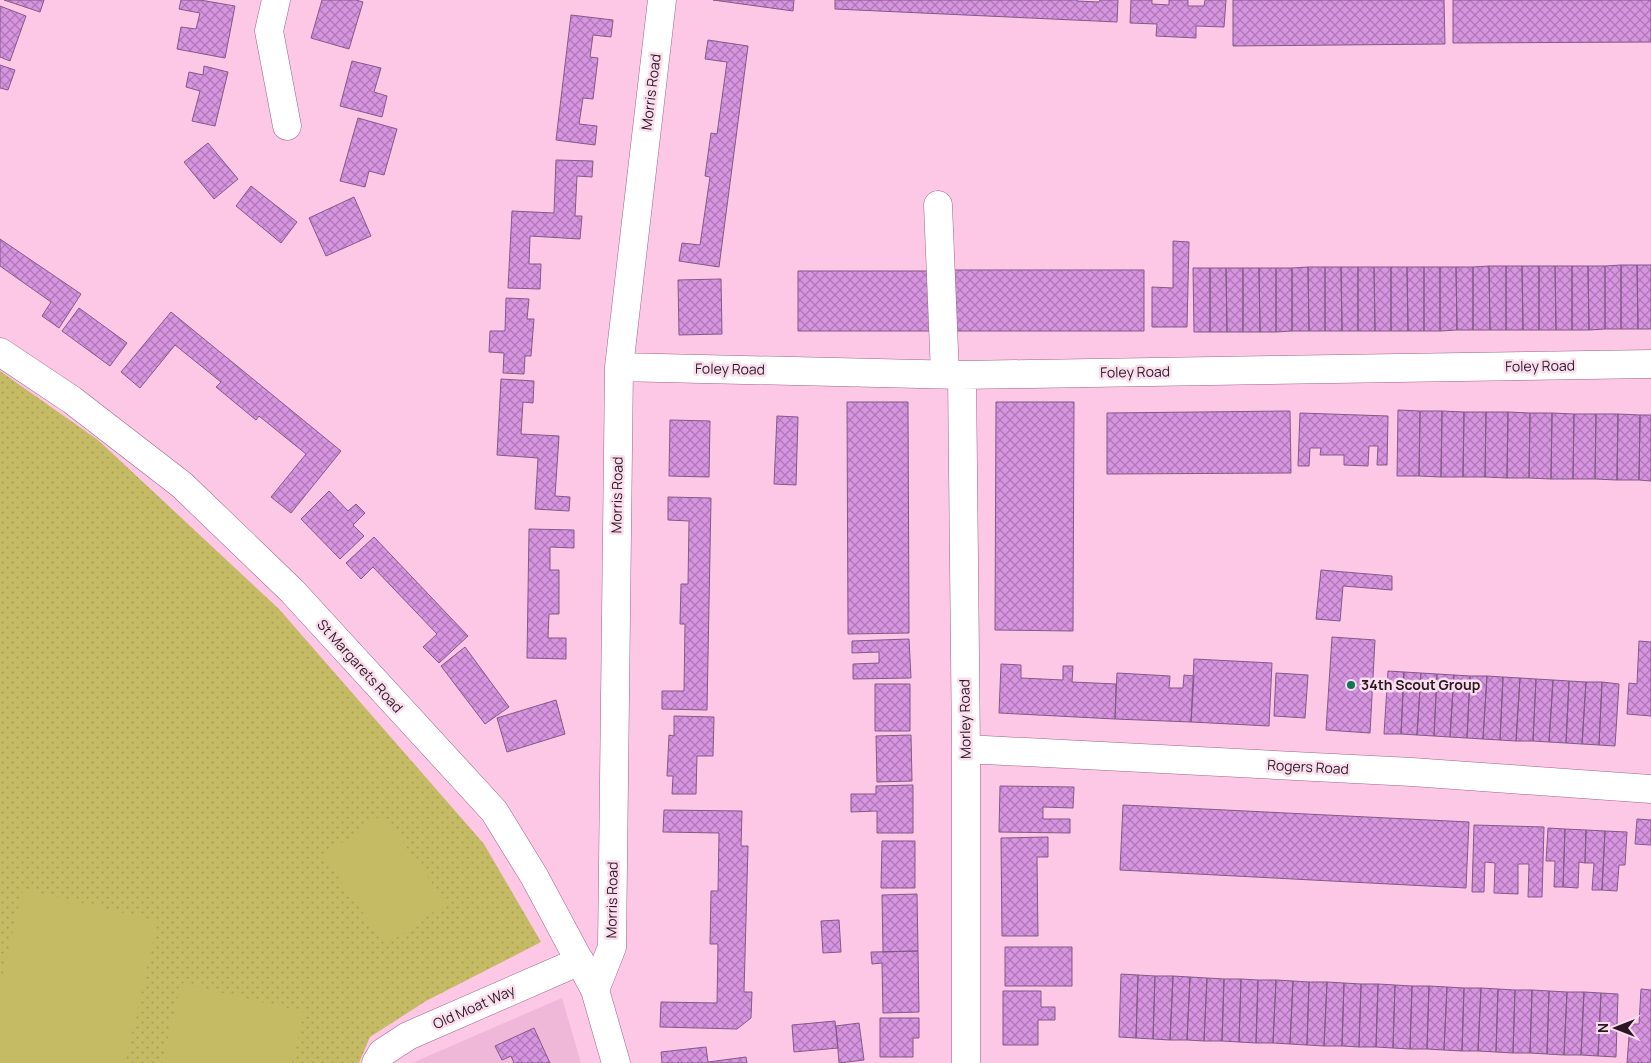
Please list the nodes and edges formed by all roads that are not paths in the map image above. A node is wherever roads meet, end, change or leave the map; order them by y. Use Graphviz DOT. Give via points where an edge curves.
graph roads {
  1 [pos="276,0"];
  2 [pos="662,0"];
  3 [pos="287,126"];
  4 [pos="938,205"];
  5 [pos="0,352"];
  6 [pos="1651,364"];
  7 [pos="619,367"];
  8 [pos="953,374"];
  9 [pos="966,749"];
  10 [pos="1651,789"];
  11 [pos="580,961"];
  12 [pos="595,990"];
  13 [pos="376,1063"];
  14 [pos="616,1063"];
  15 [pos="966,1063"];
  1 -- 3 [label="street" via="269,31"];
  2 -- 7 [label="street, Morris Road"];
  4 -- 8 [label="street, Morley Road"];
  5 -- 11 [label="street, St Margarets Road" via="72,400 182,485 292,591 494,811"];
  6 -- 8 [label="street, Foley Road"];
  7 -- 8 [label="street, Foley Road"];
  7 -- 12 [label="street, Morris Road" via="612,947"];
  8 -- 9 [label="street, Morley Road"];
  9 -- 10 [label="street, Rogers Road" via="1412,772"];
  9 -- 15 [label="street, Morley Road"];
  11 -- 12 [label="street, St Margarets Road"];
  11 -- 13 [label="street, Old Moat Way" via="408,1036 382,1053"];
  12 -- 14 [label="street, St Margarets Road"];
}
